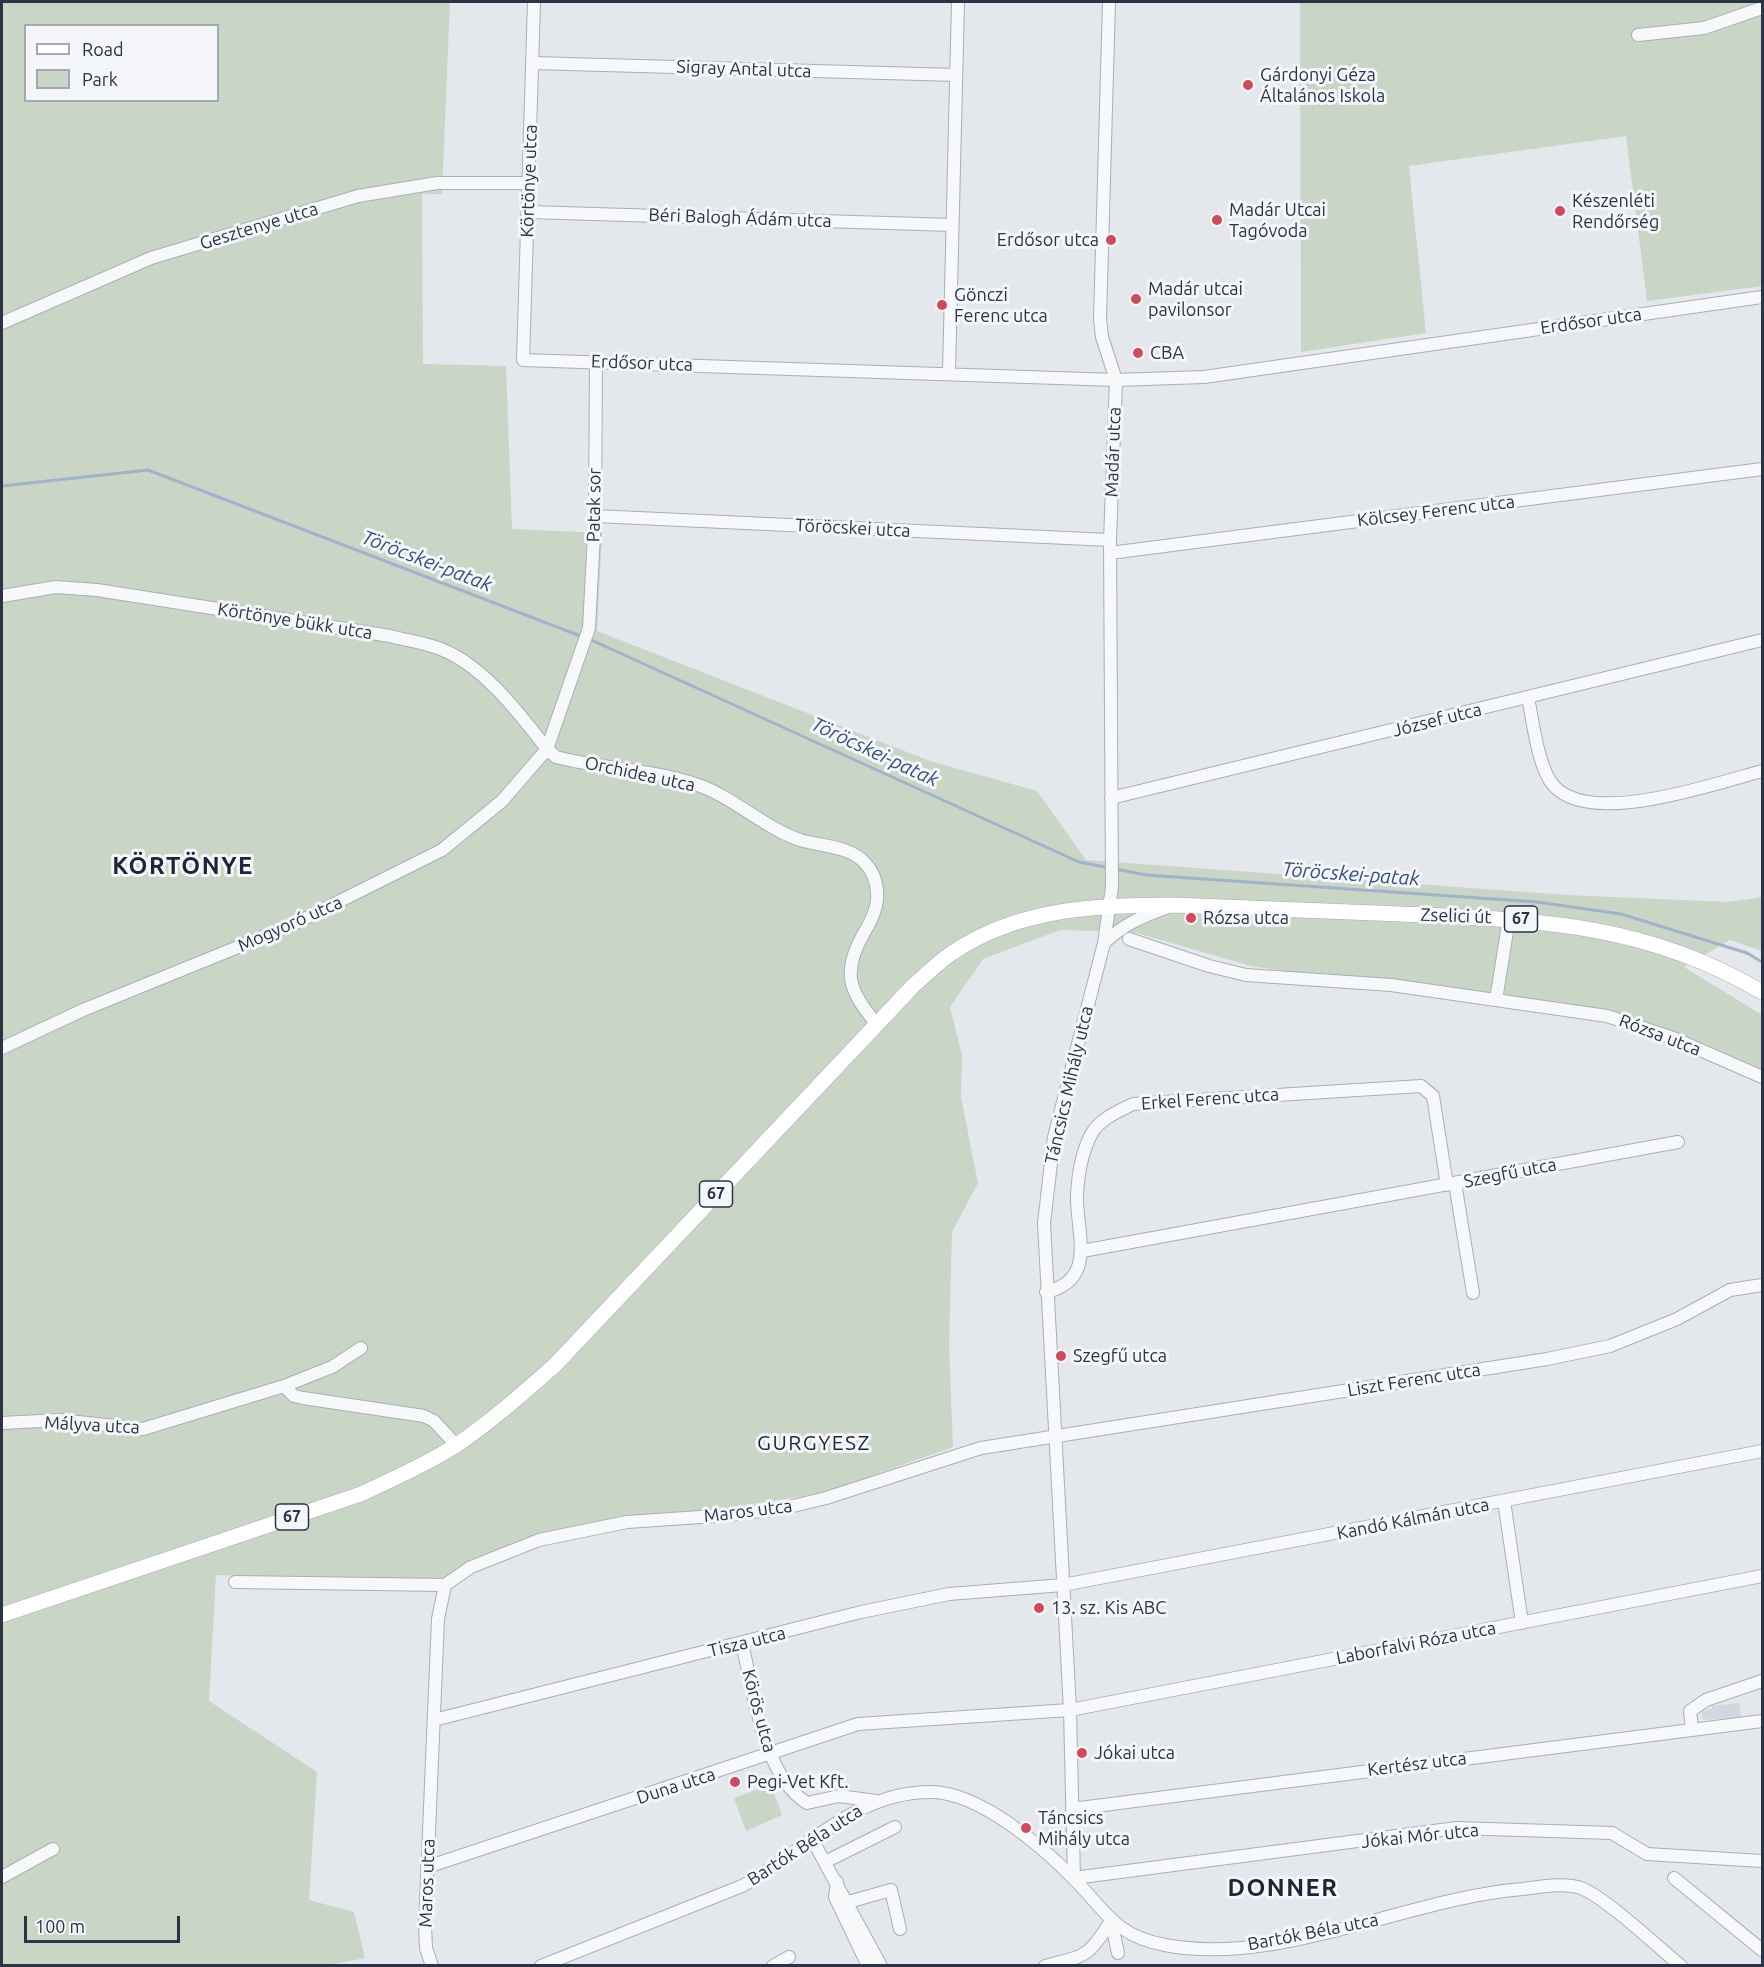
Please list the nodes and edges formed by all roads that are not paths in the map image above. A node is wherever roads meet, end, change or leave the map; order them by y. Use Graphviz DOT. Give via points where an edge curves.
graph roads {
  1 [pos="534,2"];
  2 [pos="958,2"];
  3 [pos="1109,2"];
  4 [pos="1762,8"];
  5 [pos="1638,35"];
  6 [pos="533,63"];
  7 [pos="956,75"];
  8 [pos="529,183"];
  9 [pos="528,212"];
  10 [pos="952,225"];
  11 [pos="1762,297"];
  12 [pos="2,323"];
  13 [pos="523,360"];
  14 [pos="596,362"];
  15 [pos="949,372"];
  16 [pos="1116,380"];
  17 [pos="1762,470"];
  18 [pos="595,516"];
  19 [pos="1110,540"];
  20 [pos="1110,553"];
  21 [pos="2,596"];
  22 [pos="1762,640"];
  23 [pos="1528,698"];
  24 [pos="547,749"];
  25 [pos="1762,771"];
  26 [pos="1111,798"];
  27 [pos="1111,905"];
  28 [pos="1173,905"];
  29 [pos="1509,919"];
  30 [pos="1129,939"];
  31 [pos="1104,942"];
  32 [pos="1762,992"];
  33 [pos="1496,1000"];
  34 [pos="876,1023"];
  35 [pos="2,1048"];
  36 [pos="1762,1077"];
  37 [pos="1678,1142"];
  38 [pos="1451,1184"];
  39 [pos="1082,1251"];
  40 [pos="1762,1285"];
  41 [pos="1046,1292"];
  42 [pos="1473,1293"];
  43 [pos="361,1348"];
  44 [pos="284,1386"];
  45 [pos="2,1423"];
  46 [pos="1054,1437"];
  47 [pos="456,1445"];
  48 [pos="1762,1451"];
  49 [pos="1504,1501"];
  50 [pos="1762,1576"];
  51 [pos="236,1582"];
  52 [pos="445,1585"];
  53 [pos="1063,1585"];
  54 [pos="2,1615"];
  55 [pos="1522,1623"];
  56 [pos="742,1644"];
  57 [pos="1762,1681"];
  58 [pos="1070,1710"];
  59 [pos="434,1720"];
  60 [pos="1762,1721"];
  61 [pos="1692,1728"];
  62 [pos="770,1755"];
  63 [pos="876,1802"];
  64 [pos="1072,1809"];
  65 [pos="895,1827"];
  66 [pos="812,1839"];
  67 [pos="53,1849"];
  68 [pos="1762,1861"];
  69 [pos="825,1862"];
  70 [pos="427,1867"];
  71 [pos="2,1877"];
  72 [pos="1074,1878"];
  73 [pos="1674,1878"];
  74 [pos="837,1881"];
  75 [pos="848,1902"];
  76 [pos="1110,1922"];
  77 [pos="900,1929"];
  78 [pos="1762,1950"];
  79 [pos="1118,1953"];
  80 [pos="789,1957"];
  81 [pos="432,1965"];
  82 [pos="541,1965"];
  83 [pos="774,1965"];
  84 [pos="868,1965"];
  85 [pos="882,1965"];
  86 [pos="1045,1965"];
  87 [pos="1681,1965"];
  1 -- 6 [label="street, Körtönye utca"];
  2 -- 7 [label="street"];
  3 -- 16 [label="street, Madár utca" via="1100,319 1101,337"];
  4 -- 5 [label="street" via="1704,28"];
  6 -- 7 [label="street, Sigray Antal utca"];
  6 -- 8 [label="street, Körtönye utca"];
  7 -- 10 [label="street"];
  8 -- 9 [label="street, Körtönye utca"];
  8 -- 12 [label="street, Gesztenye utca" via="437,183 358,196 151,258"];
  9 -- 10 [label="street, Béri Balogh Ádám utca"];
  9 -- 13 [label="street, Körtönye utca"];
  10 -- 15 [label="street"];
  11 -- 16 [label="street, Erdősor utca" via="1204,376"];
  13 -- 14 [label="street, Erdősor utca"];
  14 -- 15 [label="street, Erdősor utca"];
  14 -- 18 [label="street, Patak sor"];
  15 -- 16 [label="street, Erdősor utca"];
  16 -- 19 [label="street, Madár utca"];
  17 -- 20 [label="street, Kölcsey Ferenc utca"];
  18 -- 19 [label="street, Töröcskei utca"];
  18 -- 24 [label="street, Patak sor" via="589,627"];
  19 -- 20 [label="street, Madár utca"];
  20 -- 26 [label="street, Madár utca"];
  21 -- 24 [label="street, Körtönye bükk utca" via="56,587 97,590 390,636 437,647 458,658 500,691"];
  22 -- 23 [label="street, József utca"];
  23 -- 25 [label="street" via="1545,769 1553,785 1582,803 1621,803 1671,795"];
  23 -- 26 [label="street, József utca"];
  24 -- 34 [label="street, Orchidea utca" via="568,760 694,784 777,831 850,852 864,861 872,871 877,902 854,950 851,987"];
  24 -- 35 [label="street, Mogyoró utca" via="502,801 442,850 292,925 83,1010"];
  26 -- 27 [label="street, Madár utca"];
  27 -- 28 [label="main road, 67"];
  27 -- 31 [label="street, Táncsics Mihály utca"];
  27 -- 34 [label="main road, 67" via="1045,914 970,943 913,986"];
  28 -- 29 [label="main road, Zselici út / 67"];
  28 -- 31 [label="street" via="1120,927"];
  29 -- 32 [label="main road, Zselici út / 67" via="1582,926 1659,944 1695,957"];
  29 -- 33 [label="street"];
  30 -- 33 [label="street, Rózsa utca" via="1246,975 1391,986"];
  31 -- 41 [label="street, Táncsics Mihály utca" via="1054,1137 1044,1223"];
  33 -- 36 [label="street, Rózsa utca" via="1634,1023"];
  34 -- 47 [label="main road, 67" via="555,1365"];
  37 -- 38 [label="street, Szegfű utca"];
  38 -- 39 [label="street, Szegfű utca"];
  38 -- 39 [label="street, Erkel Ferenc utca" via="1433,1096 1421,1086 1133,1104 1093,1131 1082,1159 1077,1195"];
  38 -- 42 [label="street"];
  39 -- 41 [label="street" via="1071,1280"];
  40 -- 46 [label="street, Liszt Ferenc utca" via="1730,1290 1677,1319 1610,1347"];
  41 -- 46 [label="street, Táncsics Mihály utca"];
  43 -- 44 [label="street, Mályva utca" via="332,1367"];
  44 -- 45 [label="street, Mályva utca" via="142,1429 59,1420"];
  44 -- 47 [label="street" via="294,1396 303,1398 424,1416 434,1421"];
  46 -- 52 [label="street, Maros utca" via="981,1448 785,1508 627,1522 539,1540 471,1567"];
  46 -- 53 [label="street, Táncsics Mihály utca"];
  47 -- 54 [label="main road, 67" via="361,1494"];
  48 -- 49 [label="street, Kandó Kálmán utca"];
  49 -- 53 [label="street, Kandó Kálmán utca"];
  49 -- 55 [label="street"];
  50 -- 55 [label="street, Laborfalvi Róza utca"];
  51 -- 52 [label="street"];
  52 -- 59 [label="street, Maros utca" via="438,1619"];
  53 -- 56 [label="street, Tisza utca" via="949,1594 861,1612"];
  53 -- 58 [label="street, Táncsics Mihály utca"];
  55 -- 58 [label="street, Laborfalvi Róza utca"];
  56 -- 59 [label="street, Tisza utca"];
  56 -- 62 [label="street, Körös utca"];
  57 -- 61 [label="street" via="1706,1700 1690,1711"];
  58 -- 62 [label="street, Duna utca" via="858,1724"];
  58 -- 64 [label="street, Táncsics Mihály utca"];
  59 -- 70 [label="street, Maros utca"];
  60 -- 61 [label="street, Kertész utca"];
  61 -- 64 [label="street, Kertész utca"];
  62 -- 63 [label="street, Körös utca" via="778,1773 795,1795 807,1803 839,1796"];
  62 -- 70 [label="street, Duna utca"];
  63 -- 66 [label="street, Bartók Béla utca" via="852,1812"];
  63 -- 72 [label="street, Bartók Béla utca" via="907,1794 934,1792 956,1796 1010,1826"];
  64 -- 72 [label="street, Táncsics Mihály utca"];
  65 -- 69 [label="street"];
  66 -- 69 [label="street"];
  66 -- 82 [label="street, Bartók Béla utca" via="742,1886"];
  67 -- 71 [label="street"];
  68 -- 72 [label="street, Jókai Mór utca" via="1647,1854 1612,1833 1457,1828"];
  69 -- 74 [label="street"];
  70 -- 81 [label="street, Maros utca" via="426,1948"];
  72 -- 76 [label="street, Bartók Béla utca"];
  73 -- 78 [label="street"];
  74 -- 75 [label="street"];
  74 -- 84 [label="street" via="835,1897"];
  75 -- 77 [label="street" via="891,1890"];
  75 -- 85 [label="street"];
  76 -- 79 [label="street"];
  76 -- 86 [label="street" via="1096,1946 1082,1957"];
  76 -- 87 [label="street, Bartók Béla utca" via="1135,1936 1165,1945 1237,1947 1285,1941 1495,1891 1580,1887"];
  80 -- 83 [label="street"];
}
